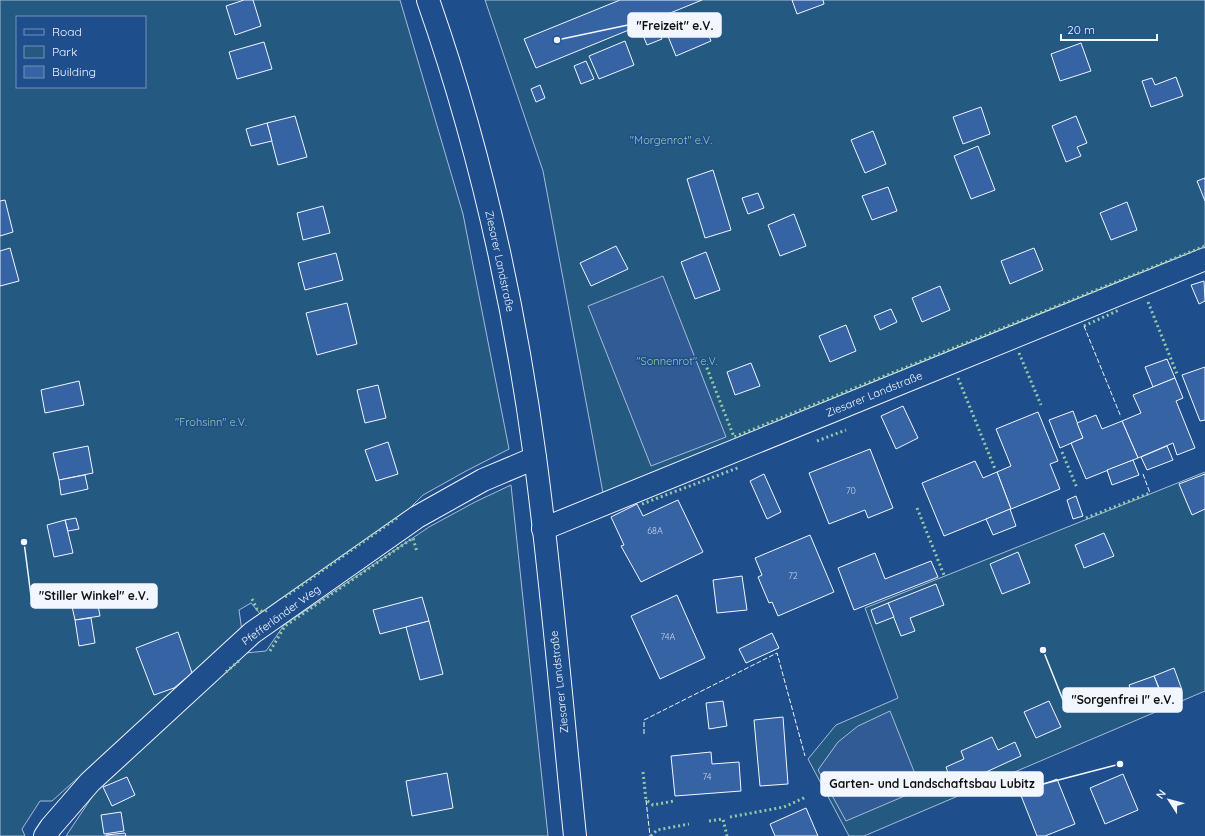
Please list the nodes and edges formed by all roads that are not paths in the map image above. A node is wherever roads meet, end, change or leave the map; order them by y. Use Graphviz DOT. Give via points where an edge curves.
graph roads {
  1 [pos="428,0"];
  2 [pos="1205,259"];
  3 [pos="535,458"];
  4 [pos="544,529"];
  5 [pos="46,836"];
  6 [pos="575,836"];
  1 -- 3 [label="street, Ziesarer Landstraße" via="452,69 487,200 506,289"];
  2 -- 4 [label="street, Ziesarer Landstraße"];
  3 -- 4 [label="street, Ziesarer Landstraße"];
  3 -- 5 [label="street, Pfefferländer Weg" via="483,480 418,517 252,634 90,782"];
  4 -- 6 [label="street, Ziesarer Landstraße"];
}
